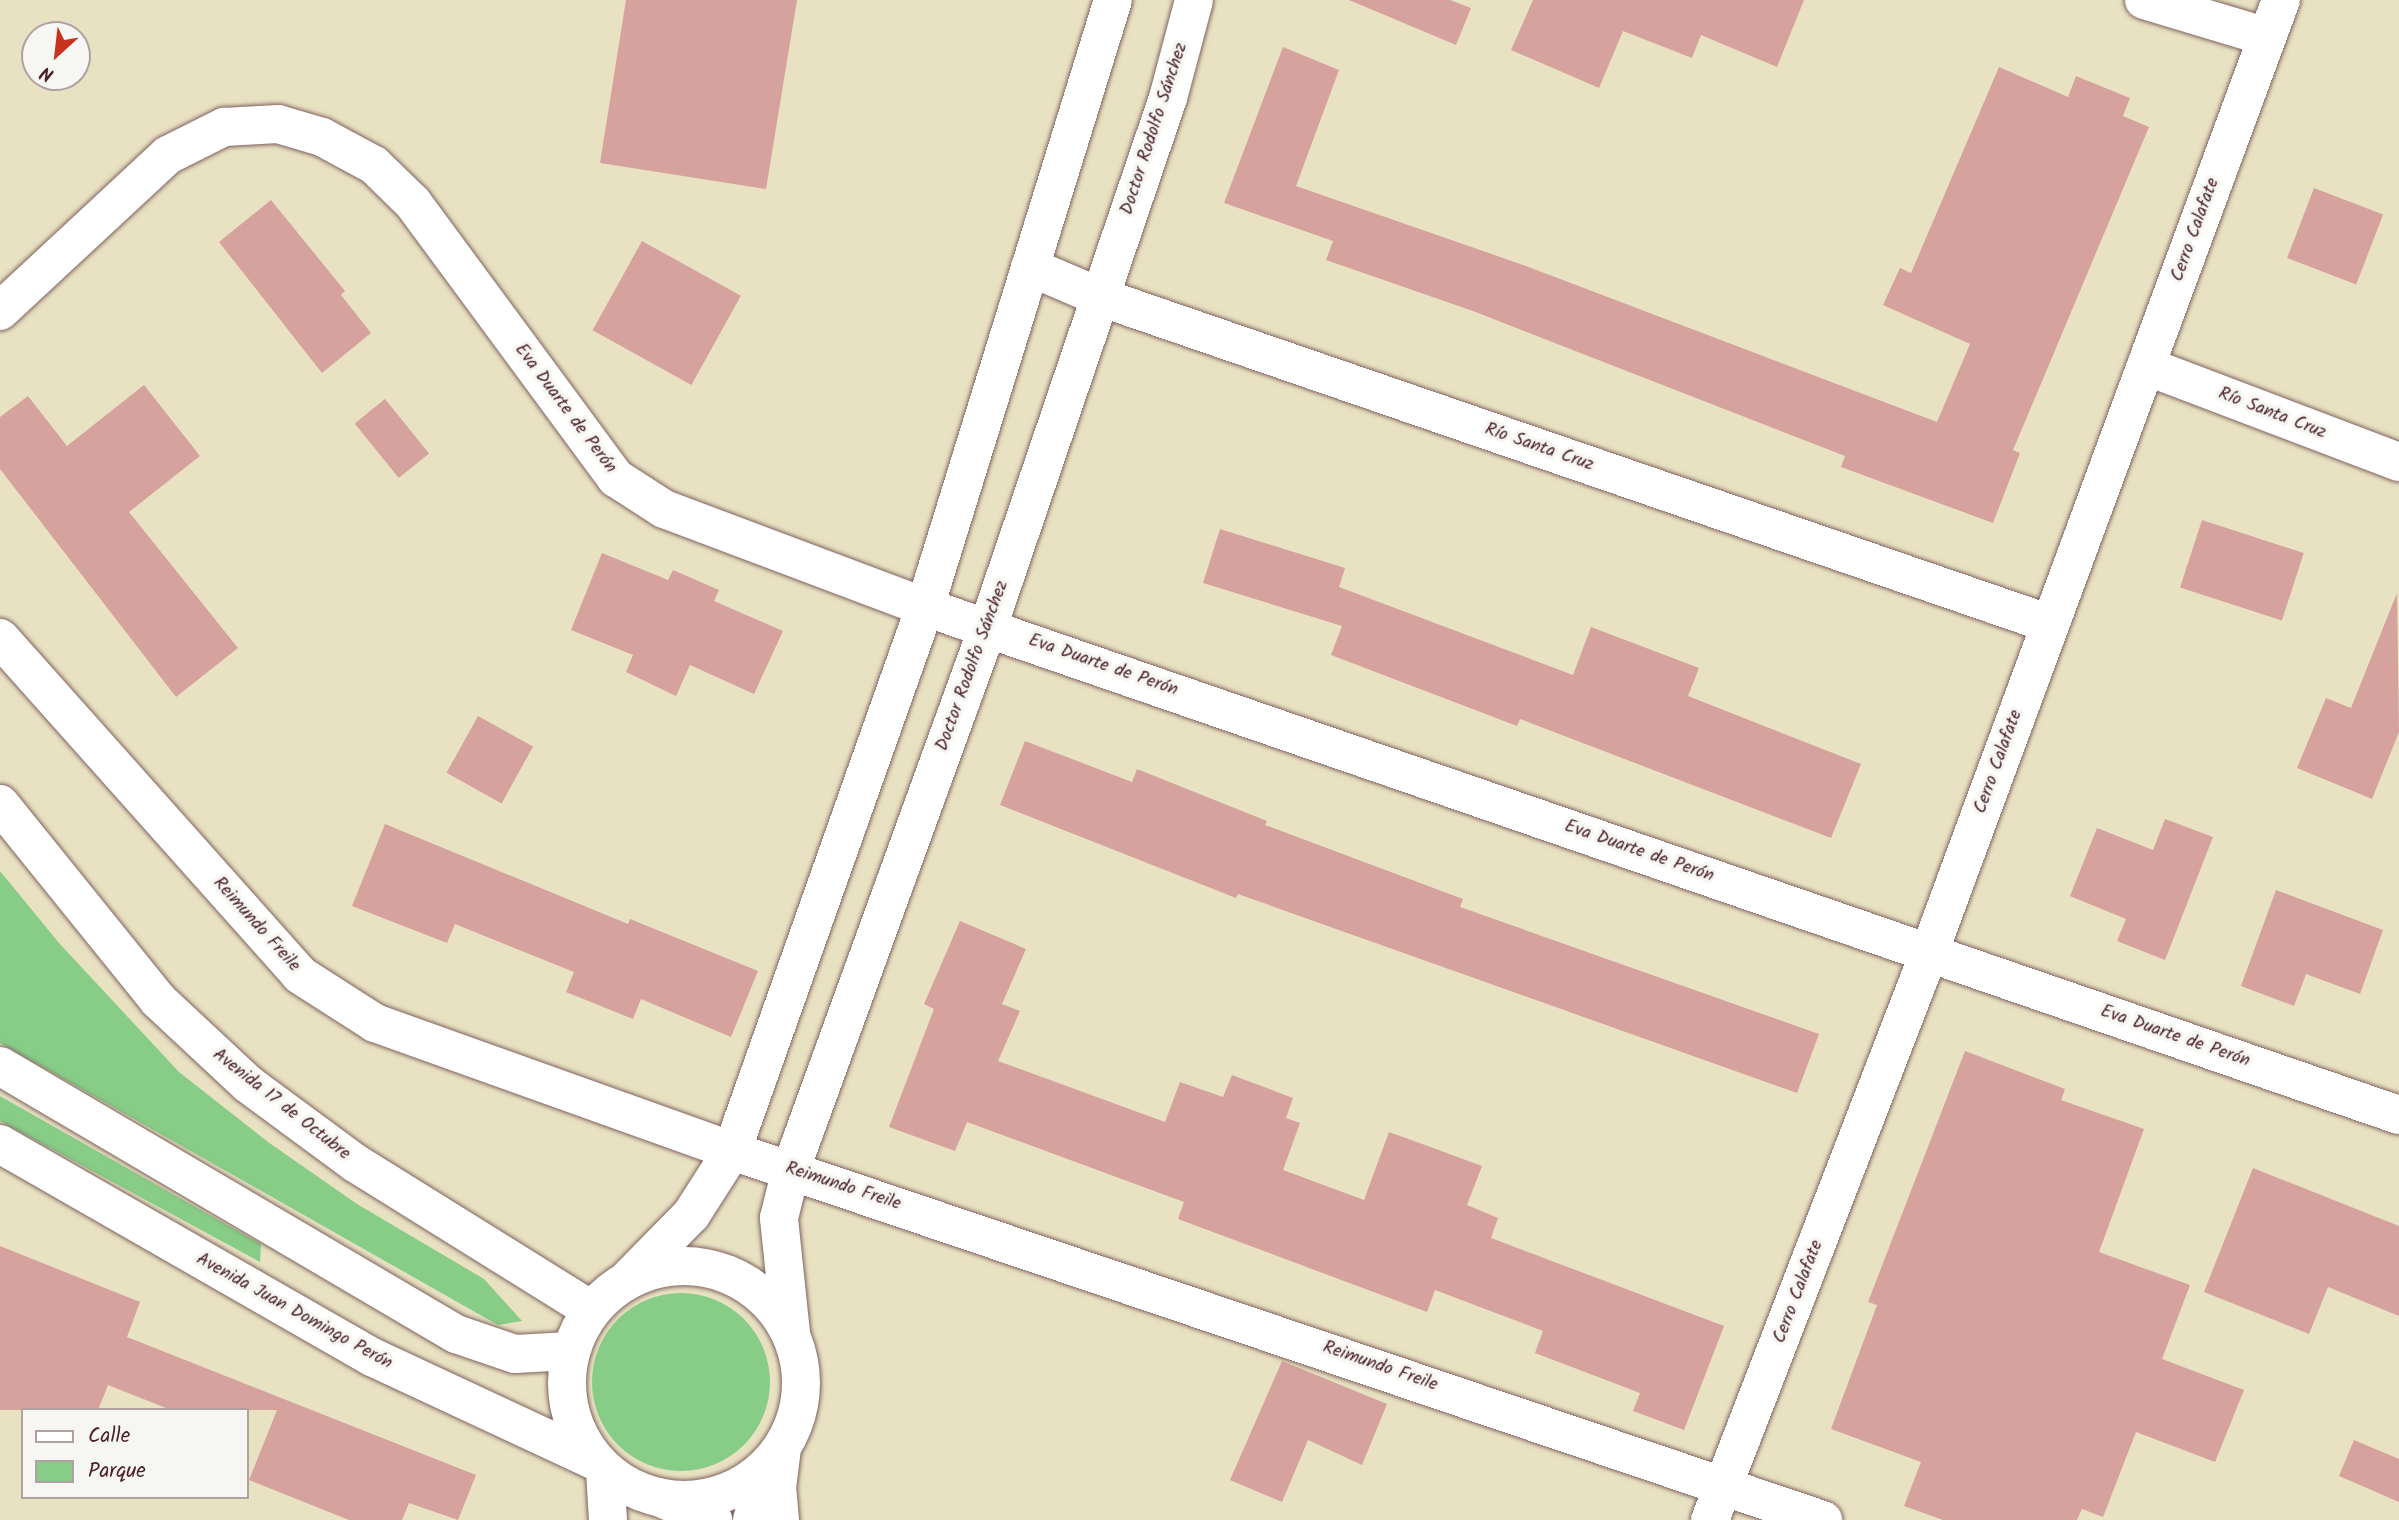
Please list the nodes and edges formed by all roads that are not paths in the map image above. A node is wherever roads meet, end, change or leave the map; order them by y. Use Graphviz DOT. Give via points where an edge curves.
graph roads {
  1 [pos="1113,0"];
  2 [pos="1194,0"];
  3 [pos="2144,0"];
  4 [pos="2281,0"];
  5 [pos="2267,37"];
  6 [pos="1030,267"];
  7 [pos="1100,297"];
  8 [pos="0,311"];
  9 [pos="2146,366"];
  10 [pos="2399,462"];
  11 [pos="925,607"];
  12 [pos="2050,624"];
  13 [pos="988,626"];
  14 [pos="0,638"];
  15 [pos="0,804"];
  16 [pos="1929,953"];
  17 [pos="0,1066"];
  18 [pos="2399,1115"];
  19 [pos="0,1144"];
  20 [pos="732,1150"];
  21 [pos="791,1169"];
  22 [pos="628,1279"];
  23 [pos="592,1310"];
  24 [pos="791,1333"];
  25 [pos="570,1352"];
  26 [pos="775,1457"];
  27 [pos="601,1466"];
  28 [pos="1725,1483"];
  29 [pos="658,1497"];
  30 [pos="608,1520"];
  31 [pos="713,1520"];
  32 [pos="752,1520"];
  33 [pos="780,1520"];
  34 [pos="1710,1520"];
  35 [pos="1824,1520"];
  1 -- 6 [label="street"];
  2 -- 7 [label="street, Doctor Rodolfo Sánchez" via="1168,98"];
  3 -- 5 [label="street"];
  4 -- 5 [label="street, Cerro Calafate"];
  5 -- 9 [label="street, Cerro Calafate"];
  6 -- 7 [label="street, Río Santa Cruz"];
  6 -- 11 [label="street"];
  7 -- 12 [label="street, Río Santa Cruz"];
  7 -- 13 [label="street, Doctor Rodolfo Sánchez"];
  8 -- 11 [label="street, Eva Duarte de Perón" via="168,155 224,127 278,124 322,137 374,165 413,203 616,478 664,509"];
  9 -- 10 [label="street, Río Santa Cruz"];
  9 -- 12 [label="street, Cerro Calafate"];
  11 -- 13 [label="street, Eva Duarte de Perón"];
  11 -- 20 [label="street"];
  12 -- 16 [label="street, Cerro Calafate"];
  13 -- 16 [label="street, Eva Duarte de Perón"];
  13 -- 21 [label="street, Doctor Rodolfo Sánchez"];
  14 -- 20 [label="street, Reimundo Freile" via="300,975 375,1023"];
  15 -- 23 [label="street, Avenida 17 de Octubre" via="158,1000 248,1084 355,1163"];
  16 -- 18 [label="street, Eva Duarte de Perón"];
  16 -- 28 [label="street, Cerro Calafate"];
  17 -- 25 [label="street" via="456,1334 514,1354"];
  19 -- 27 [label="street, Avenida Juan Domingo Perón" via="372,1357"];
  20 -- 21 [label="street, Reimundo Freile"];
  20 -- 22 [label="street" via="691,1215"];
  21 -- 24 [label="street, Doctor Rodolfo Sánchez" via="779,1218"];
  21 -- 28 [label="street, Reimundo Freile"];
  22 -- 23 [label="street"];
  22 -- 24 [label="street" via="674,1265 721,1271 763,1295"];
  23 -- 25 [label="street"];
  24 -- 26 [label="street" via="802,1380 800,1404"];
  25 -- 27 [label="street" via="567,1399 583,1443"];
  26 -- 29 [label="street" via="728,1492 681,1500"];
  26 -- 32 [label="street"];
  26 -- 33 [label="street"];
  27 -- 29 [label="street"];
  27 -- 30 [label="street"];
  28 -- 34 [label="street, Cerro Calafate"];
  28 -- 35 [label="street, Reimundo Freile"];
  29 -- 31 [label="street"];
}
